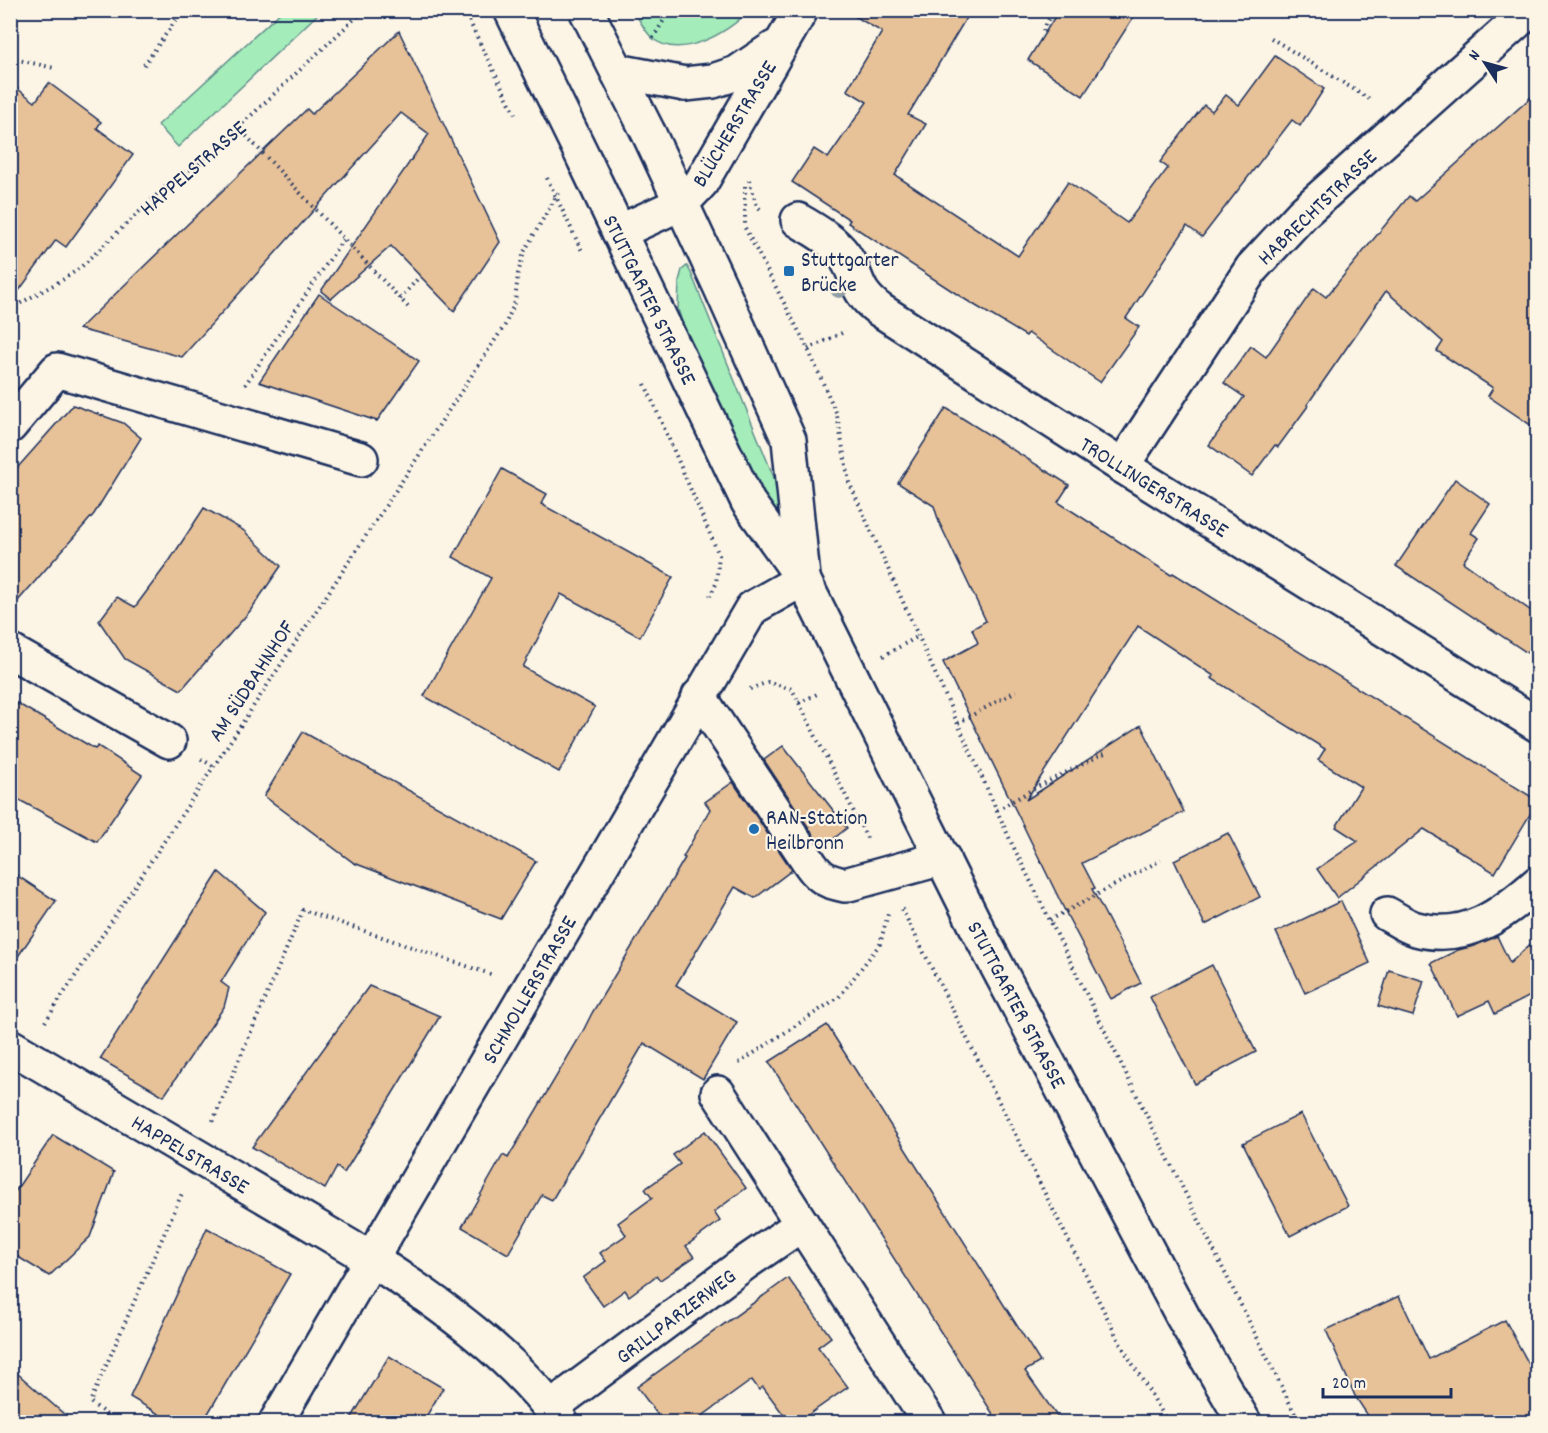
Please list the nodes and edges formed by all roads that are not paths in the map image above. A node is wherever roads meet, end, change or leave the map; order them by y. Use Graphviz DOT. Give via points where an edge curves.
graph roads {
  1 [pos="511,10"];
  2 [pos="586,10"];
  3 [pos="801,10"];
  4 [pos="1530,10"];
  5 [pos="781,44"];
  6 [pos="617,71"];
  7 [pos="682,203"];
  8 [pos="798,220"];
  9 [pos="615,224"];
  10 [pos="10,426"];
  11 [pos="361,459"];
  12 [pos="1122,466"];
  13 [pos="803,579"];
  14 [pos="10,651"];
  15 [pos="699,696"];
  16 [pos="1538,725"];
  17 [pos="169,741"];
  18 [pos="943,858"];
  19 [pos="1538,883"];
  20 [pos="1387,914"];
  21 [pos="17,1050"];
  22 [pos="718,1093"];
  23 [pos="802,1224"];
  24 [pos="371,1259"];
  25 [pos="556,1415"];
  26 [pos="276,1422"];
  27 [pos="929,1422"];
  28 [pos="1244,1422"];
  1 -- 9 [label="street, STUTTGARTER STRASSE, bridge"];
  2 -- 6 [label="street, STUTTGARTER STRASSE, bridge"];
  3 -- 5 [label="street, BLÜCHERSTRASSE"];
  4 -- 12 [label="street, HABRECHTSTRASSE" via="1303,213 1252,268"];
  5 -- 6 [label="street, BLÜCHERSTRASSE, bridge" via="737,73 713,81 685,84"];
  5 -- 7 [label="street, BLÜCHERSTRASSE" via="701,183"];
  6 -- 7 [label="street, STUTTGARTER STRASSE, bridge"];
  7 -- 9 [label="street, BLÜCHERSTRASSE"];
  7 -- 13 [label="street, STUTTGARTER STRASSE" via="789,440"];
  8 -- 12 [label="street, TROLLINGERSTRASSE" via="844,255 862,293 880,310"];
  9 -- 13 [label="street, STUTTGARTER STRASSE" via="748,502"];
  10 -- 11 [label="street" via="57,370"];
  12 -- 16 [label="street, TROLLINGERSTRASSE"];
  13 -- 15 [label="street, SCHMOLLERSTRASSE" via="752,608"];
  13 -- 18 [label="street, STUTTGARTER STRASSE"];
  14 -- 17 [label="street"];
  15 -- 18 [label="street" via="784,826 828,882 890,884"];
  15 -- 24 [label="street, SCHMOLLERSTRASSE"];
  18 -- 28 [label="street, STUTTGARTER STRASSE" via="1183,1317"];
  19 -- 20 [label="street" via="1512,906 1480,925 1445,934 1414,929"];
  21 -- 24 [label="street, HAPPELSTRASSE"];
  22 -- 23 [label="street"];
  23 -- 25 [label="street, GRILLPARZERWEG" via="746,1263"];
  23 -- 27 [label="street"];
  24 -- 25 [label="street, HAPPELSTRASSE" via="426,1295 476,1335"];
  24 -- 26 [label="street, SCHMOLLERSTRASSE"];
}
